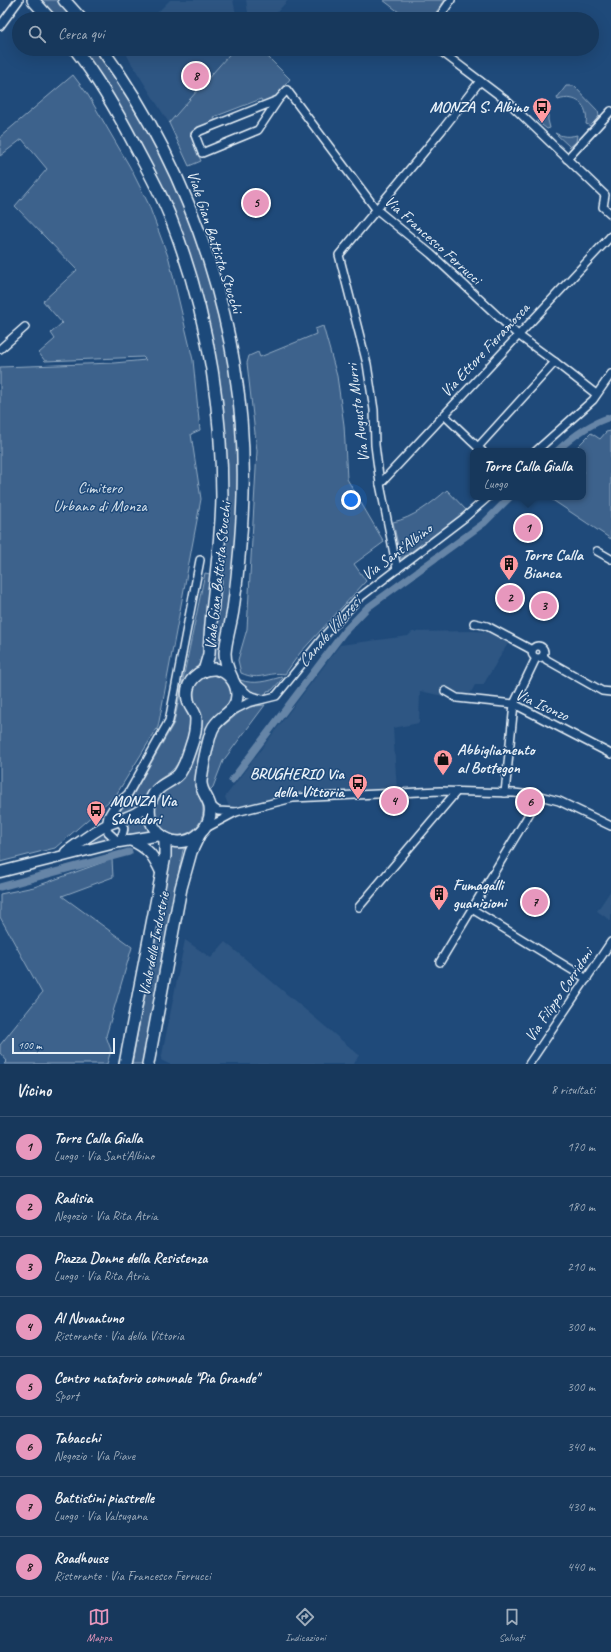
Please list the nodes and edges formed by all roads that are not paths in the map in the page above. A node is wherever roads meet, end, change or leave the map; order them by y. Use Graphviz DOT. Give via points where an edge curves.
graph roads {
  1 [pos="19,0"];
  2 [pos="33,0"];
  3 [pos="64,0"];
  4 [pos="451,0"];
  5 [pos="44,12"];
  6 [pos="75,12"];
  7 [pos="443,12"];
  8 [pos="0,26"];
  9 [pos="80,56"];
  10 [pos="107,56"];
  11 [pos="447,56"];
  12 [pos="480,81"];
  13 [pos="278,100"];
  14 [pos="611,111"];
  15 [pos="567,159"];
  16 [pos="376,209"];
  17 [pos="611,214"];
  18 [pos="611,236"];
  19 [pos="25,327"];
  20 [pos="518,335"];
  21 [pos="0,349"];
  22 [pos="555,362"];
  23 [pos="611,374"];
  24 [pos="596,394"];
  25 [pos="444,415"];
  26 [pos="479,448"];
  27 [pos="481,448"];
  28 [pos="539,448"];
  29 [pos="380,484"];
  30 [pos="485,500"];
  31 [pos="597,551"];
  32 [pos="611,559"];
  33 [pos="200,560"];
  34 [pos="397,569"];
  35 [pos="474,623"];
  36 [pos="532,650"];
  37 [pos="539,657"];
  38 [pos="204,671"];
  39 [pos="232,680"];
  40 [pos="445,690"];
  41 [pos="611,692"];
  42 [pos="262,699"];
  43 [pos="514,704"];
  44 [pos="229,713"];
  45 [pos="611,754"];
  46 [pos="457,791"];
  47 [pos="505,793"];
  48 [pos="540,796"];
  49 [pos="151,801"];
  50 [pos="120,802"];
  51 [pos="210,805"];
  52 [pos="236,812"];
  53 [pos="119,821"];
  54 [pos="106,826"];
  55 [pos="611,826"];
  56 [pos="202,832"];
  57 [pos="163,836"];
  58 [pos="130,840"];
  59 [pos="119,842"];
  60 [pos="63,855"];
  61 [pos="0,872"];
  62 [pos="161,872"];
  63 [pos="360,907"];
  64 [pos="472,909"];
  65 [pos="611,942"];
  66 [pos="440,962"];
  67 [pos="587,979"];
  68 [pos="125,1064"];
  69 [pos="148,1064"];
  70 [pos="529,1064"];
  1 -- 8 [label="street"];
  2 -- 5 [label="main road"];
  3 -- 6 [label="main road"];
  4 -- 7 [label="street"];
  9 -- 38 [label="main road, Viale Gian Battista Stucchi" via="110,100 171,219 202,316 211,360 220,434 222,498 209,652"];
  10 -- 39 [label="main road, Viale Gian Battista Stucchi" via="137,101 173,166 199,233 225,319 233,364 242,449 243,493 241,543 233,613 225,652 226,665"];
  11 -- 12 [label="street"];
  12 -- 15 [label="street" via="508,102"];
  12 -- 16 [label="street"];
  13 -- 13 [label="street, Via Francesco Ferrucci" via="200,131 195,135 202,152 258,130"];
  13 -- 16 [label="street, Via Francesco Ferrucci" via="287,90"];
  14 -- 15 [label="street"];
  15 -- 17 [label="street" via="605,195 603,207"];
  16 -- 20 [label="street, Via Francesco Ferrucci" via="431,254"];
  16 -- 29 [label="street, Via Augusto Murri" via="339,255 371,386"];
  18 -- 20 [label="street, Via Ettore Fieramosca"];
  19 -- 21 [label="street"];
  20 -- 22 [label="street, Via Francesco Ferrucci"];
  20 -- 25 [label="street, Via Ettore Fieramosca"];
  22 -- 24 [label="street, Via Francesco Ferrucci"];
  22 -- 27 [label="street"];
  23 -- 24 [label="street"];
  24 -- 28 [label="street" via="593,400"];
  25 -- 26 [label="street"];
  25 -- 29 [label="street, Via Ettore Fieramosca"];
  29 -- 34 [label="street, Via Augusto Murri"];
  30 -- 34 [label="street, Via Sant'Albino"];
  31 -- 32 [label="street"];
  33 -- 50 [label="street" via="169,722 131,790"];
  34 -- 42 [label="street, Via Sant'Albino" via="343,614 279,694"];
  35 -- 36 [label="street" via="487,626"];
  36 -- 37 [label="street" via="533,656"];
  36 -- 37 [label="street" via="537,646 541,647 544,652"];
  37 -- 41 [label="street" via="602,691"];
  37 -- 43 [label="street"];
  38 -- 39 [label="main road, Viale Gian Battista Stucchi" via="218,670"];
  38 -- 49 [label="main road, Viale Gian Battista Stucchi" via="193,678 188,689 188,702 196,721 182,770 174,779 159,788"];
  39 -- 42 [label="street" via="249,695"];
  39 -- 44 [label="main road, Viale Gian Battista Stucchi" via="237,696 235,705"];
  40 -- 43 [label="street, Via Isonzo" via="457,698"];
  42 -- 44 [label="street, Via Sant'Albino" via="244,704"];
  43 -- 45 [label="street, Via Isonzo"];
  43 -- 47 [label="street"];
  44 -- 51 [label="main road, Viale Gian Battista Stucchi" via="218,721 212,731 201,780"];
  46 -- 47 [label="street"];
  46 -- 52 [label="street" via="293,798"];
  46 -- 63 [label="street"];
  47 -- 48 [label="street"];
  48 -- 55 [label="street" via="559,801"];
  48 -- 64 [label="street"];
  49 -- 53 [label="street" via="136,814"];
  49 -- 57 [label="main road" via="150,820"];
  50 -- 53 [label="street" via="115,810"];
  50 -- 54 [label="street" via="108,816"];
  51 -- 52 [label="street" via="218,811"];
  51 -- 56 [label="main road" via="210,817"];
  52 -- 56 [label="street"];
  53 -- 54 [label="street"];
  53 -- 59 [label="street" via="124,825 124,831"];
  54 -- 59 [label="street" via="109,834"];
  54 -- 60 [label="street"];
  56 -- 57 [label="main road" via="183,841"];
  56 -- 69 [label="main road, Viale delle Industrie" via="191,852 181,888"];
  57 -- 58 [label="street"];
  57 -- 62 [label="main road, Viale delle Industrie" via="166,852"];
  58 -- 59 [label="street"];
  58 -- 62 [label="street" via="147,848"];
  59 -- 60 [label="street"];
  60 -- 61 [label="street"];
  62 -- 68 [label="main road, Viale delle Industrie"];
  64 -- 66 [label="street"];
  64 -- 67 [label="street"];
  65 -- 67 [label="street, Via Filippo Corridoni"];
  67 -- 70 [label="street, Via Filippo Corridoni"];
}
